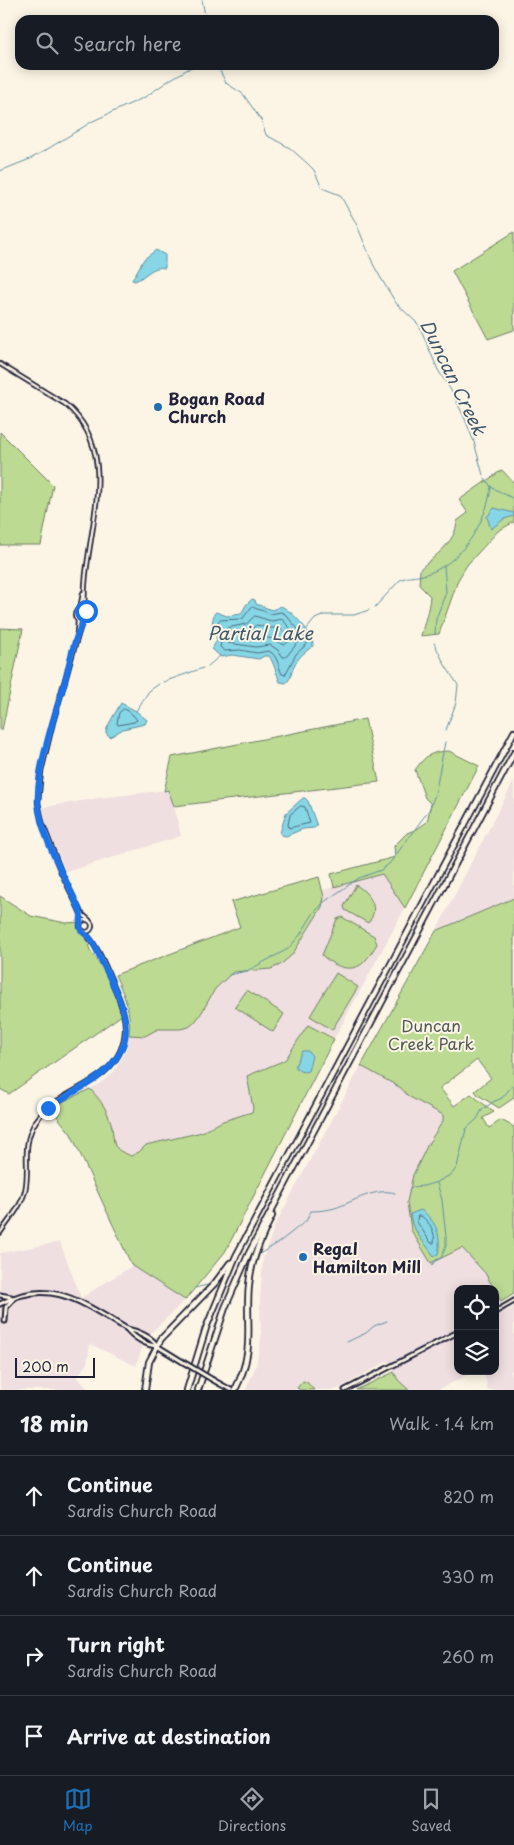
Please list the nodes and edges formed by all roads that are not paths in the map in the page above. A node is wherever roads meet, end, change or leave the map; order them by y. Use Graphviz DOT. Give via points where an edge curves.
graph roads {
  1 [pos="0,364"];
  2 [pos="86,582"];
  3 [pos="80,609"];
  4 [pos="85,610"];
  5 [pos="80,620"];
  6 [pos="514,732"];
  7 [pos="514,753"];
  8 [pos="81,913"];
  9 [pos="89,920"];
  10 [pos="82,922"];
  11 [pos="90,930"];
  12 [pos="83,931"];
  13 [pos="91,939"];
  14 [pos="286,1184"];
  15 [pos="0,1233"];
  16 [pos="236,1256"];
  17 [pos="0,1296"];
  18 [pos="14,1297"];
  19 [pos="514,1301"];
  20 [pos="0,1304"];
  21 [pos="499,1310"];
  22 [pos="4,1321"];
  23 [pos="454,1334"];
  24 [pos="157,1346"];
  25 [pos="240,1380"];
  26 [pos="145,1390"];
  27 [pos="187,1390"];
  28 [pos="198,1390"];
  29 [pos="231,1390"];
  30 [pos="235,1390"];
  31 [pos="242,1390"];
  32 [pos="345,1390"];
  1 -- 2 [label="street" via="65,404 83,425 91,443 98,471"];
  2 -- 3 [label="street"];
  2 -- 4 [label="street"];
  3 -- 4 [label="street"];
  3 -- 5 [label="street" via="76,615"];
  4 -- 5 [label="street" via="87,615"];
  5 -- 8 [label="street" via="45,755 38,803 52,848"];
  6 -- 16 [label="highway"];
  7 -- 14 [label="highway"];
  8 -- 9 [label="street"];
  8 -- 10 [label="street"];
  9 -- 10 [label="street"];
  9 -- 11 [label="street"];
  10 -- 12 [label="street"];
  11 -- 12 [label="street"];
  11 -- 13 [label="street"];
  12 -- 13 [label="street"];
  13 -- 15 [label="street" via="122,1006 124,1041 114,1064 48,1108 37,1121 28,1137 25,1192"];
  14 -- 25 [label="highway" via="253,1260 248,1294 248,1354"];
  14 -- 28 [label="highway" via="236,1280"];
  16 -- 24 [label="highway" via="215,1283 172,1325"];
  16 -- 27 [label="highway" via="206,1328"];
  17 -- 18 [label="main road"];
  18 -- 20 [label="main road"];
  18 -- 22 [label="main road" via="6,1307"];
  18 -- 24 [label="main road" via="43,1292 63,1294 134,1330"];
  19 -- 21 [label="main road"];
  23 -- 32 [label="main road"];
  24 -- 26 [label="highway" via="149,1362"];
  24 -- 29 [label="main road, bridge"];
  25 -- 30 [label="highway"];
  25 -- 31 [label="highway"];
}
